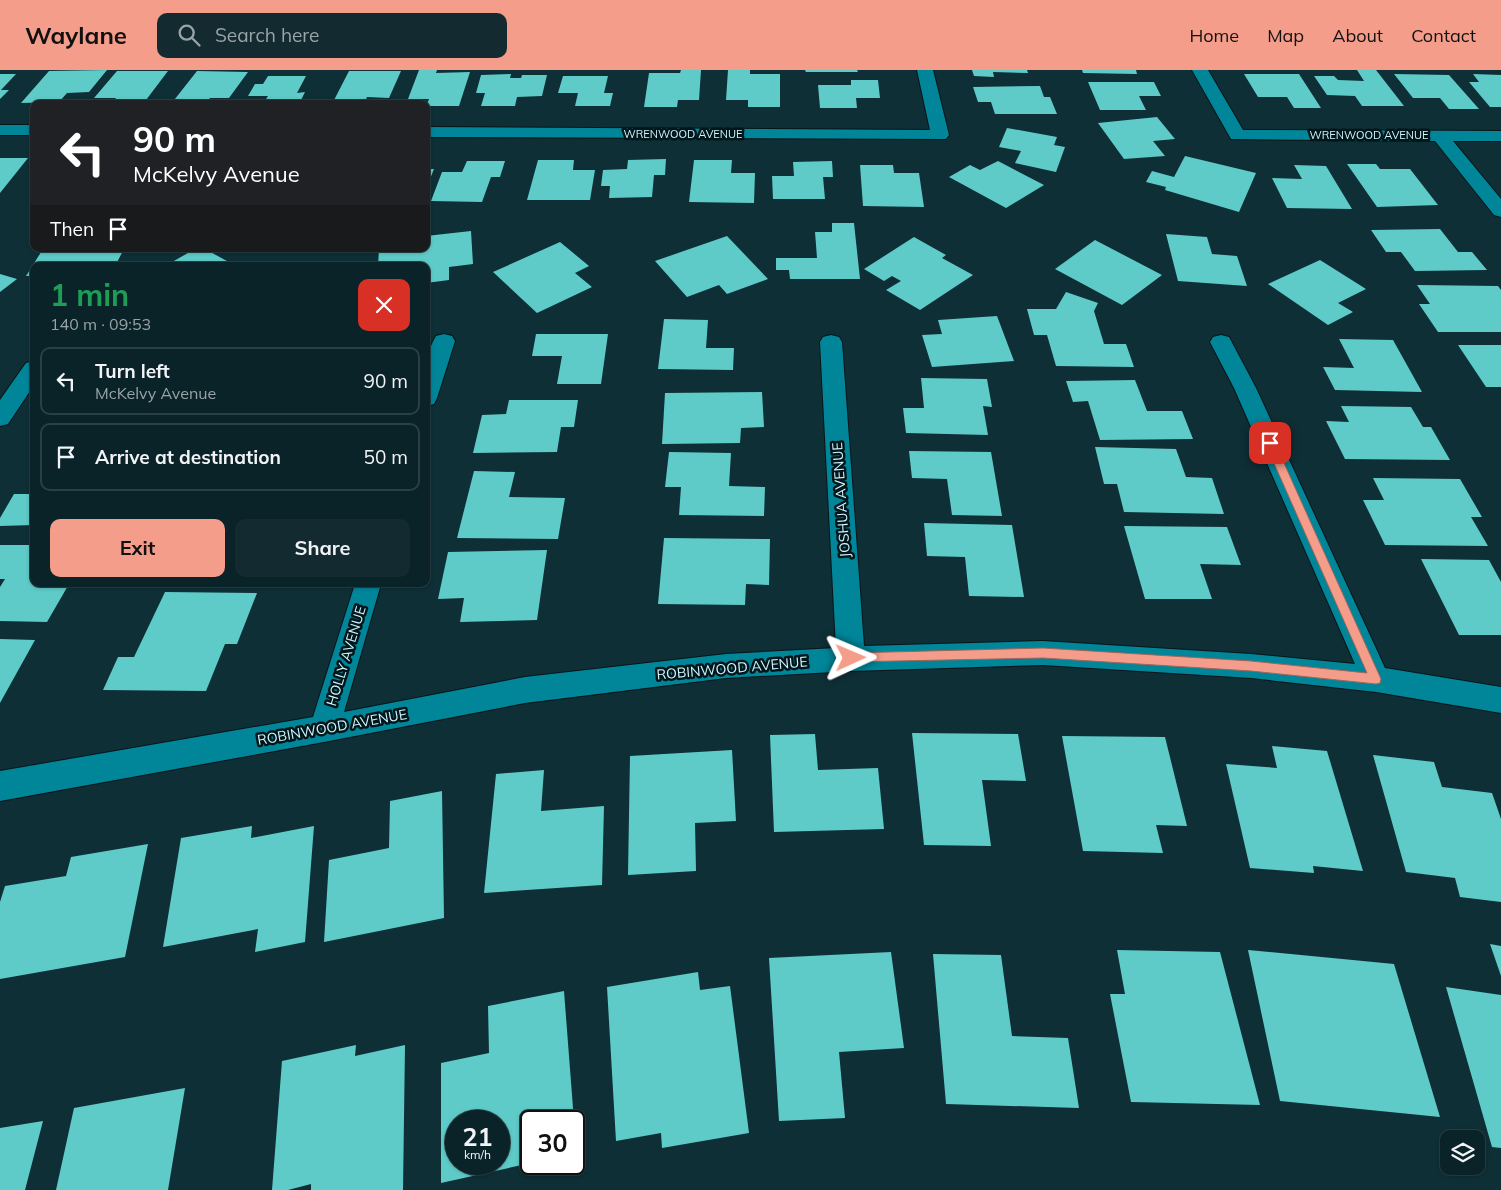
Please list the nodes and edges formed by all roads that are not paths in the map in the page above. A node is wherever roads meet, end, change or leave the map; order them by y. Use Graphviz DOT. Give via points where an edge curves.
graph roads {
  1 [pos="925,70"];
  2 [pos="1200,70"];
  3 [pos="0,130"];
  4 [pos="30,130"];
  5 [pos="430,132"];
  6 [pos="1440,136"];
  7 [pos="1501,136"];
  8 [pos="1501,212"];
  9 [pos="444,341"];
  10 [pos="831,342"];
  11 [pos="1221,342"];
  12 [pos="30,374"];
  13 [pos="430,385"];
  14 [pos="0,418"];
  15 [pos="367,587"];
  16 [pos="851,658"];
  17 [pos="1376,679"];
  18 [pos="1501,700"];
  19 [pos="324,729"];
  20 [pos="0,786"];
  1 -- 5 [label="street, WRENWOOD AVENUE" via="940,135"];
  2 -- 6 [label="street, WRENWOOD AVENUE" via="1237,134"];
  3 -- 4 [label="street"];
  6 -- 7 [label="street, WRENWOOD AVENUE"];
  6 -- 8 [label="street"];
  9 -- 13 [label="street"];
  10 -- 16 [label="street, JOSHUA AVENUE"];
  11 -- 17 [label="street" via="1245,388"];
  12 -- 14 [label="street"];
  15 -- 19 [label="street, HOLLY AVENUE"];
  16 -- 17 [label="street, ROBINWOOD AVENUE" via="1043,653 1251,666"];
  16 -- 19 [label="street, ROBINWOOD AVENUE" via="726,666 524,690"];
  17 -- 18 [label="street, ROBINWOOD AVENUE"];
  19 -- 20 [label="street, ROBINWOOD AVENUE"];
}
